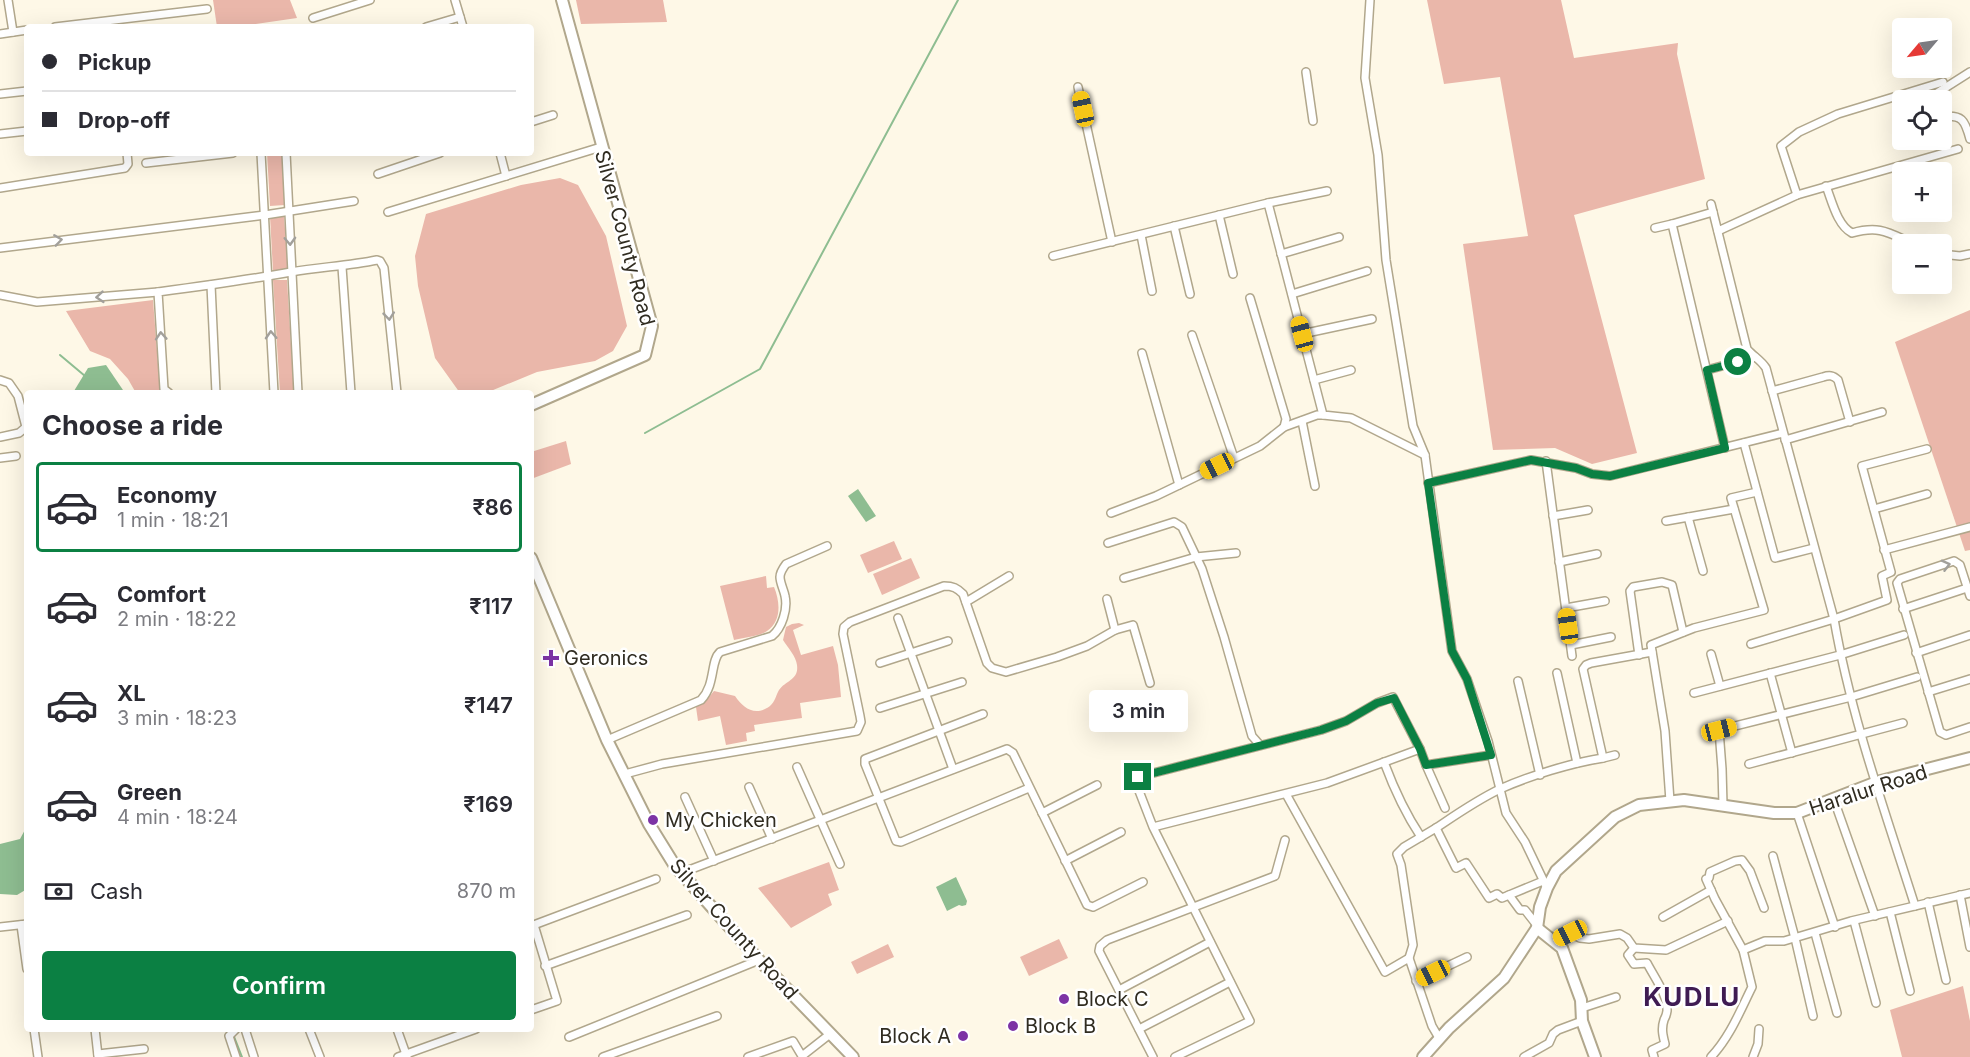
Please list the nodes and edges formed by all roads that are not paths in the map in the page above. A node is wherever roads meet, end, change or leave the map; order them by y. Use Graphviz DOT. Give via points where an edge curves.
graph roads {
  1 [pos="8,0"];
  2 [pos="370,0"];
  3 [pos="455,0"];
  4 [pos="562,0"];
  5 [pos="1370,0"];
  6 [pos="207,9"];
  7 [pos="460,16"];
  8 [pos="313,18"];
  9 [pos="81,24"];
  10 [pos="435,24"];
  11 [pos="463,24"];
  12 [pos="24,30"];
  13 [pos="13,32"];
  14 [pos="0,34"];
  15 [pos="1306,72"];
  16 [pos="1970,72"];
  17 [pos="1943,82"];
  18 [pos="1078,87"];
  19 [pos="1942,90"];
  20 [pos="24,91"];
  21 [pos="0,94"];
  22 [pos="553,115"];
  23 [pos="1952,115"];
  24 [pos="534,121"];
  25 [pos="1313,121"];
  26 [pos="24,131"];
  27 [pos="0,134"];
  28 [pos="1970,139"];
  29 [pos="601,147"];
  30 [pos="1958,149"];
  31 [pos="127,156"];
  32 [pos="207,156"];
  33 [pos="261,156"];
  34 [pos="286,156"];
  35 [pos="431,156"];
  36 [pos="501,156"];
  37 [pos="146,163"];
  38 [pos="378,174"];
  39 [pos="506,176"];
  40 [pos="1826,186"];
  41 [pos="0,188"];
  42 [pos="1327,191"];
  43 [pos="1797,195"];
  44 [pos="354,201"];
  45 [pos="1268,203"];
  46 [pos="1711,204"];
  47 [pos="289,210"];
  48 [pos="388,212"];
  49 [pos="1713,212"];
  50 [pos="265,215"];
  51 [pos="1219,215"];
  52 [pos="1672,224"];
  53 [pos="1174,226"];
  54 [pos="1654,228"];
  55 [pos="1718,231"];
  56 [pos="1892,234"];
  57 [pos="1141,235"];
  58 [pos="1339,237"];
  59 [pos="1112,242"];
  60 [pos="0,248"];
  61 [pos="1281,254"];
  62 [pos="1970,254"];
  63 [pos="1952,255"];
  64 [pos="1053,256"];
  65 [pos="342,267"];
  66 [pos="291,272"];
  67 [pos="1367,272"];
  68 [pos="1233,274"];
  69 [pos="268,277"];
  70 [pos="211,285"];
  71 [pos="1152,291"];
  72 [pos="158,292"];
  73 [pos="1190,294"];
  74 [pos="1292,294"];
  75 [pos="0,295"];
  76 [pos="1250,298"];
  77 [pos="1372,319"];
  78 [pos="1302,334"];
  79 [pos="1192,335"];
  80 [pos="1142,353"];
  81 [pos="1755,357"];
  82 [pos="1351,370"];
  83 [pos="1707,370"];
  84 [pos="0,380"];
  85 [pos="1314,380"];
  86 [pos="165,390"];
  87 [pos="216,390"];
  88 [pos="274,390"];
  89 [pos="298,390"];
  90 [pos="351,390"];
  91 [pos="397,390"];
  92 [pos="1772,391"];
  93 [pos="534,404"];
  94 [pos="1882,412"];
  95 [pos="1323,415"];
  96 [pos="24,419"];
  97 [pos="1302,420"];
  98 [pos="1850,422"];
  99 [pos="1284,427"];
  100 [pos="24,429"];
  101 [pos="1784,436"];
  102 [pos="0,437"];
  103 [pos="1744,443"];
  104 [pos="1725,448"];
  105 [pos="1927,449"];
  106 [pos="1425,455"];
  107 [pos="16,456"];
  108 [pos="0,458"];
  109 [pos="1234,458"];
  110 [pos="1546,461"];
  111 [pos="1428,483"];
  112 [pos="1179,485"];
  113 [pos="1315,486"];
  114 [pos="1757,492"];
  115 [pos="1927,494"];
  116 [pos="1734,509"];
  117 [pos="1874,509"];
  118 [pos="1588,510"];
  119 [pos="1111,513"];
  120 [pos="1553,516"];
  121 [pos="1688,517"];
  122 [pos="1666,521"];
  123 [pos="1970,527"];
  124 [pos="1108,543"];
  125 [pos="826,546"];
  126 [pos="1814,548"];
  127 [pos="1884,550"];
  128 [pos="1236,553"];
  129 [pos="1597,554"];
  130 [pos="1196,557"];
  131 [pos="1559,562"];
  132 [pos="534,565"];
  133 [pos="1703,572"];
  134 [pos="1009,576"];
  135 [pos="1124,578"];
  136 [pos="1967,588"];
  137 [pos="1970,596"];
  138 [pos="1107,599"];
  139 [pos="1605,601"];
  140 [pos="966,602"];
  141 [pos="1566,608"];
  142 [pos="1903,609"];
  143 [pos="898,618"];
  144 [pos="1834,619"];
  145 [pos="1115,630"];
  146 [pos="1683,632"];
  147 [pos="1904,635"];
  148 [pos="1970,635"];
  149 [pos="1611,637"];
  150 [pos="948,641"];
  151 [pos="1751,644"];
  152 [pos="1571,645"];
  153 [pos="1652,652"];
  154 [pos="910,653"];
  155 [pos="1917,653"];
  156 [pos="1711,654"];
  157 [pos="1640,655"];
  158 [pos="1840,655"];
  159 [pos="1572,656"];
  160 [pos="880,663"];
  161 [pos="1557,673"];
  162 [pos="1770,673"];
  163 [pos="1917,677"];
  164 [pos="1970,679"];
  165 [pos="1518,681"];
  166 [pos="962,682"];
  167 [pos="1150,683"];
  168 [pos="1720,686"];
  169 [pos="1928,692"];
  170 [pos="1694,693"];
  171 [pos="925,694"];
  172 [pos="1851,697"];
  173 [pos="880,708"];
  174 [pos="983,714"];
  175 [pos="1782,714"];
  176 [pos="1903,723"];
  177 [pos="1970,728"];
  178 [pos="939,731"];
  179 [pos="1861,734"];
  180 [pos="608,740"];
  181 [pos="1260,745"];
  182 [pos="1420,749"];
  183 [pos="1792,753"];
  184 [pos="1491,755"];
  185 [pos="1615,755"];
  186 [pos="1603,758"];
  187 [pos="1970,758"];
  188 [pos="1384,762"];
  189 [pos="1577,763"];
  190 [pos="1749,764"];
  191 [pos="1426,765"];
  192 [pos="797,767"];
  193 [pos="953,769"];
  194 [pos="625,774"];
  195 [pos="1540,776"];
  196 [pos="1877,782"];
  197 [pos="1097,785"];
  198 [pos="749,787"];
  199 [pos="1029,788"];
  200 [pos="1500,789"];
  201 [pos="1286,794"];
  202 [pos="685,797"];
  203 [pos="878,798"];
  204 [pos="1834,800"];
  205 [pos="1670,801"];
  206 [pos="1723,805"];
  207 [pos="1446,807"];
  208 [pos="1042,813"];
  209 [pos="1797,813"];
  210 [pos="820,820"];
  211 [pos="1154,828"];
  212 [pos="1436,828"];
  213 [pos="1122,832"];
  214 [pos="1421,837"];
  215 [pos="771,838"];
  216 [pos="1285,840"];
  217 [pos="1773,856"];
  218 [pos="714,861"];
  219 [pos="1065,861"];
  220 [pos="840,864"];
  221 [pos="681,873"];
  222 [pos="656,879"];
  223 [pos="1143,882"];
  224 [pos="1545,885"];
  225 [pos="1711,890"];
  226 [pos="1970,893"];
  227 [pos="1509,895"];
  228 [pos="1960,896"];
  229 [pos="1928,902"];
  230 [pos="1915,906"];
  231 [pos="1193,907"];
  232 [pos="1764,908"];
  233 [pos="1890,912"];
  234 [pos="687,915"];
  235 [pos="1875,916"];
  236 [pos="1663,917"];
  237 [pos="1728,921"];
  238 [pos="1854,921"];
  239 [pos="24,925"];
  240 [pos="534,925"];
  241 [pos="1537,926"];
  242 [pos="0,927"];
  243 [pos="1835,927"];
  244 [pos="534,933"];
  245 [pos="1815,933"];
  246 [pos="1796,938"];
  247 [pos="1553,941"];
  248 [pos="1210,942"];
  249 [pos="1970,947"];
  250 [pos="1634,948"];
  251 [pos="1743,950"];
  252 [pos="1467,957"];
  253 [pos="1409,958"];
  254 [pos="759,960"];
  255 [pos="544,966"];
  256 [pos="1946,980"];
  257 [pos="1230,981"];
  258 [pos="1416,981"];
  259 [pos="1119,990"];
  260 [pos="1910,991"];
  261 [pos="1616,997"];
  262 [pos="1876,1003"];
  263 [pos="1582,1008"];
  264 [pos="534,1009"];
  265 [pos="1837,1013"];
  266 [pos="717,1016"];
  267 [pos="1813,1017"];
  268 [pos="1582,1021"];
  269 [pos="1139,1029"];
  270 [pos="1759,1029"];
  271 [pos="34,1032"];
  272 [pos="95,1032"];
  273 [pos="232,1032"];
  274 [pos="246,1032"];
  275 [pos="310,1032"];
  276 [pos="398,1032"];
  277 [pos="462,1032"];
  278 [pos="830,1034"];
  279 [pos="569,1037"];
  280 [pos="1439,1038"];
  281 [pos="144,1049"];
  282 [pos="98,1055"];
  283 [pos="407,1056"];
  284 [pos="38,1057"];
  285 [pos="236,1057"];
  286 [pos="254,1057"];
  287 [pos="320,1057"];
  288 [pos="398,1057"];
  289 [pos="603,1057"];
  290 [pos="748,1057"];
  291 [pos="803,1057"];
  292 [pos="853,1057"];
  293 [pos="1153,1057"];
  294 [pos="1175,1057"];
  295 [pos="1423,1057"];
  296 [pos="1524,1057"];
  297 [pos="1595,1057"];
  298 [pos="1654,1057"];
  299 [pos="1711,1057"];
  300 [pos="1753,1057"];
  1 -- 13 [label="street"];
  2 -- 8 [label="street"];
  3 -- 7 [label="street"];
  4 -- 29 [label="street, Silver County Road"];
  5 -- 106 [label="street" via="1365,78 1378,155 1386,260 1413,426"];
  6 -- 9 [label="street"];
  7 -- 10 [label="street"];
  7 -- 11 [label="street"];
  12 -- 13 [label="street"];
  13 -- 14 [label="street"];
  15 -- 25 [label="street"];
  16 -- 19 [label="street"];
  17 -- 43 [label="street" via="1838,114 1812,125 1781,146"];
  18 -- 59 [label="street"];
  20 -- 21 [label="street"];
  22 -- 24 [label="street"];
  23 -- 28 [label="street" via="1967,125"];
  26 -- 27 [label="street"];
  29 -- 39 [label="street"];
  29 -- 93 [label="street, Silver County Road" via="652,326 645,355"];
  30 -- 40 [label="street"];
  31 -- 41 [label="street" via="125,168"];
  32 -- 37 [label="street"];
  33 -- 50 [label="street"];
  34 -- 47 [label="street"];
  35 -- 38 [label="street"];
  36 -- 39 [label="street"];
  39 -- 48 [label="street"];
  40 -- 43 [label="street"];
  40 -- 56 [label="street" via="1837,216 1848,231 1870,228"];
  42 -- 45 [label="street"];
  43 -- 55 [label="street"];
  44 -- 47 [label="street"];
  45 -- 51 [label="street"];
  45 -- 61 [label="street"];
  46 -- 49 [label="street"];
  47 -- 50 [label="street"];
  47 -- 66 [label="street, one-way"];
  49 -- 52 [label="street"];
  49 -- 55 [label="street"];
  60 -- 50 [label="street, one-way"];
  50 -- 69 [label="street"];
  51 -- 53 [label="street"];
  51 -- 68 [label="street"];
  52 -- 54 [label="street"];
  52 -- 83 [label="street"];
  53 -- 57 [label="street"];
  53 -- 73 [label="street"];
  55 -- 81 [label="street" via="1747,349"];
  57 -- 59 [label="street"];
  57 -- 71 [label="street"];
  58 -- 61 [label="street"];
  59 -- 64 [label="street"];
  61 -- 74 [label="street"];
  62 -- 63 [label="street"];
  65 -- 66 [label="street"];
  65 -- 90 [label="street"];
  65 -- 91 [label="street, one-way" via="377,260 382,265"];
  66 -- 69 [label="street"];
  66 -- 89 [label="street"];
  67 -- 74 [label="street"];
  69 -- 70 [label="street"];
  88 -- 69 [label="street, one-way"];
  70 -- 72 [label="street"];
  70 -- 87 [label="street"];
  72 -- 75 [label="street, one-way" via="37,302"];
  86 -- 72 [label="street, one-way"];
  74 -- 78 [label="street"];
  76 -- 99 [label="street" via="1286,419"];
  77 -- 78 [label="street"];
  78 -- 85 [label="street"];
  79 -- 109 [label="street"];
  80 -- 112 [label="street"];
  81 -- 83 [label="street"];
  81 -- 92 [label="street" via="1766,368"];
  82 -- 85 [label="street"];
  83 -- 104 [label="street"];
  84 -- 96 [label="street" via="9,383 18,396"];
  85 -- 95 [label="street"];
  92 -- 98 [label="street" via="1835,376"];
  92 -- 101 [label="street"];
  94 -- 98 [label="street"];
  95 -- 97 [label="street"];
  95 -- 106 [label="street" via="1351,418"];
  97 -- 99 [label="street"];
  97 -- 113 [label="street"];
  98 -- 101 [label="street"];
  99 -- 109 [label="street" via="1260,446"];
  100 -- 102 [label="street"];
  101 -- 103 [label="street"];
  101 -- 126 [label="street"];
  103 -- 104 [label="street"];
  103 -- 114 [label="street"];
  104 -- 110 [label="street" via="1610,476"];
  105 -- 117 [label="street" via="1862,466"];
  106 -- 111 [label="street"];
  107 -- 108 [label="street"];
  109 -- 112 [label="street"];
  110 -- 111 [label="street" via="1531,460"];
  110 -- 120 [label="street"];
  111 -- 184 [label="street" via="1452,651 1467,679"];
  112 -- 119 [label="street"];
  114 -- 116 [label="street" via="1731,498"];
  114 -- 126 [label="street" via="1775,558"];
  115 -- 117 [label="street"];
  116 -- 121 [label="street"];
  116 -- 146 [label="street" via="1764,610"];
  117 -- 127 [label="street"];
  118 -- 120 [label="street"];
  120 -- 131 [label="street"];
  121 -- 122 [label="street"];
  121 -- 133 [label="street"];
  123 -- 127 [label="street"];
  124 -- 130 [label="street" via="1174,522 1182,527"];
  125 -- 180 [label="street" via="782,568 780,577 786,599 777,632 720,652 711,684 701,699"];
  126 -- 144 [label="street"];
  127 -- 144 [label="street" via="1891,572 1882,576 1887,600"];
  128 -- 130 [label="street"];
  129 -- 131 [label="street"];
  130 -- 135 [label="street"];
  130 -- 181 [label="street" via="1252,736"];
  131 -- 141 [label="street"];
  132 -- 180 [label="street, Silver County Road"];
  134 -- 140 [label="street"];
  136 -- 137 [label="street"];
  136 -- 142 [label="street"];
  142 -- 136 [label="street, one-way" via="1897,586 1900,579 1954,561 1960,565"];
  138 -- 145 [label="street"];
  139 -- 141 [label="street"];
  140 -- 145 [label="street" via="987,663 1006,672 1080,649"];
  140 -- 194 [label="street" via="958,589 944,586 846,624 843,634 861,722 856,731 662,764"];
  141 -- 152 [label="street"];
  142 -- 155 [label="street"];
  143 -- 154 [label="street"];
  144 -- 151 [label="street"];
  144 -- 158 [label="street"];
  145 -- 167 [label="street" via="1133,625"];
  146 -- 153 [label="street" via="1651,645"];
  146 -- 157 [label="street" via="1672,585 1662,582 1633,587 1630,591"];
  147 -- 158 [label="street"];
  148 -- 155 [label="street"];
  149 -- 152 [label="street"];
  150 -- 154 [label="street"];
  152 -- 159 [label="street"];
  153 -- 157 [label="street"];
  153 -- 205 [label="street" via="1665,731"];
  154 -- 160 [label="street"];
  154 -- 171 [label="street"];
  155 -- 169 [label="street"];
  156 -- 168 [label="street"];
  157 -- 186 [label="street" via="1591,663 1583,669"];
  158 -- 162 [label="street"];
  158 -- 172 [label="street"];
  161 -- 189 [label="street"];
  162 -- 168 [label="street"];
  162 -- 175 [label="street"];
  163 -- 172 [label="street"];
  164 -- 169 [label="street"];
  165 -- 195 [label="street"];
  166 -- 171 [label="street"];
  168 -- 170 [label="street"];
  169 -- 177 [label="street" via="1942,734"];
  171 -- 173 [label="street"];
  171 -- 178 [label="street"];
  172 -- 175 [label="street"];
  172 -- 179 [label="street"];
  174 -- 178 [label="street"];
  175 -- 183 [label="street"];
  175 -- 206 [label="street" via="1719,730"];
  176 -- 179 [label="street"];
  178 -- 193 [label="street"];
  178 -- 203 [label="street" via="865,759"];
  179 -- 183 [label="street"];
  179 -- 196 [label="street"];
  180 -- 194 [label="street, Silver County Road"];
  181 -- 182 [label="street" via="1338,724 1394,698"];
  181 -- 211 [label="street" via="1134,778"];
  182 -- 188 [label="street"];
  182 -- 191 [label="street"];
  183 -- 190 [label="street"];
  184 -- 191 [label="street"];
  184 -- 200 [label="street"];
  185 -- 186 [label="street"];
  186 -- 189 [label="street"];
  187 -- 196 [label="street, Haralur Road"];
  188 -- 201 [label="street"];
  188 -- 214 [label="street" via="1396,795"];
  189 -- 195 [label="street"];
  191 -- 207 [label="street"];
  192 -- 210 [label="street"];
  193 -- 199 [label="street" via="1007,749 1013,753"];
  193 -- 203 [label="street"];
  194 -- 221 [label="street, Silver County Road" via="649,824"];
  195 -- 200 [label="street"];
  196 -- 204 [label="street, Haralur Road"];
  196 -- 230 [label="street"];
  197 -- 208 [label="street"];
  198 -- 215 [label="street"];
  199 -- 203 [label="street" via="898,843"];
  199 -- 208 [label="street"];
  200 -- 212 [label="street"];
  200 -- 224 [label="street" via="1506,813"];
  201 -- 211 [label="street"];
  201 -- 253 [label="street" via="1384,972"];
  202 -- 218 [label="street"];
  203 -- 210 [label="street"];
  204 -- 209 [label="street, Haralur Road"];
  204 -- 235 [label="street"];
  205 -- 206 [label="street, Haralur Road"];
  205 -- 224 [label="street, Haralur Road" via="1639,805 1615,817"];
  206 -- 209 [label="street, Haralur Road"];
  208 -- 219 [label="street"];
  209 -- 243 [label="street"];
  210 -- 215 [label="street"];
  210 -- 220 [label="street"];
  211 -- 231 [label="street"];
  212 -- 214 [label="street"];
  212 -- 227 [label="street" via="1456,868 1466,863 1489,898"];
  213 -- 219 [label="street"];
  214 -- 253 [label="street" via="1397,854 1413,945"];
  215 -- 218 [label="street"];
  216 -- 231 [label="street" via="1275,876"];
  217 -- 246 [label="street"];
  218 -- 221 [label="street"];
  219 -- 223 [label="street" via="1090,908"];
  221 -- 254 [label="street, Silver County Road"];
  222 -- 240 [label="street"];
  224 -- 227 [label="street"];
  224 -- 241 [label="street, Haralur Road"];
  225 -- 232 [label="street" via="1706,879 1710,872 1742,860 1750,870"];
  225 -- 236 [label="street"];
  225 -- 237 [label="street"];
  226 -- 228 [label="street"];
  227 -- 241 [label="street"];
  228 -- 229 [label="street"];
  228 -- 249 [label="street"];
  229 -- 230 [label="street"];
  229 -- 256 [label="street"];
  230 -- 233 [label="street"];
  231 -- 248 [label="street"];
  231 -- 259 [label="street" via="1100,946"];
  233 -- 235 [label="street"];
  233 -- 260 [label="street"];
  234 -- 255 [label="street"];
  235 -- 238 [label="street"];
  237 -- 250 [label="street" via="1666,950"];
  237 -- 251 [label="street"];
  238 -- 243 [label="street"];
  238 -- 262 [label="street"];
  239 -- 242 [label="street"];
  241 -- 247 [label="street"];
  241 -- 280 [label="street, Haralur Road" via="1504,978"];
  243 -- 245 [label="street"];
  244 -- 255 [label="street"];
  245 -- 246 [label="street"];
  245 -- 265 [label="street"];
  246 -- 251 [label="street"];
  246 -- 267 [label="street"];
  247 -- 250 [label="street" via="1570,933 1589,939 1620,934"];
  247 -- 263 [label="street" via="1562,948"];
  248 -- 257 [label="street"];
  248 -- 259 [label="street"];
  250 -- 298 [label="street" via="1628,955 1634,964 1647,963 1666,1006 1662,1032 1665,1044 1652,1050"];
  251 -- 299 [label="street" via="1752,987"];
  252 -- 258 [label="street"];
  253 -- 258 [label="street"];
  254 -- 278 [label="street, Silver County Road"];
  254 -- 279 [label="street"];
  255 -- 264 [label="street" via="557,1001"];
  257 -- 269 [label="street"];
  257 -- 294 [label="street" via="1250,1021"];
  258 -- 280 [label="street"];
  259 -- 269 [label="street"];
  261 -- 263 [label="street"];
  263 -- 268 [label="street"];
  266 -- 289 [label="street"];
  268 -- 296 [label="street" via="1558,1030 1549,1043"];
  268 -- 297 [label="street"];
  269 -- 293 [label="street"];
  270 -- 300 [label="street"];
  271 -- 284 [label="street"];
  272 -- 282 [label="street"];
  273 -- 285 [label="street" via="229,1036"];
  274 -- 286 [label="street"];
  275 -- 287 [label="street"];
  276 -- 283 [label="street"];
  277 -- 283 [label="street"];
  278 -- 291 [label="street"];
  278 -- 292 [label="street, Silver County Road"];
  280 -- 295 [label="street, Haralur Road"];
  281 -- 282 [label="street"];
  283 -- 288 [label="street"];
  290 -- 291 [label="street" via="793,1041"];
}
